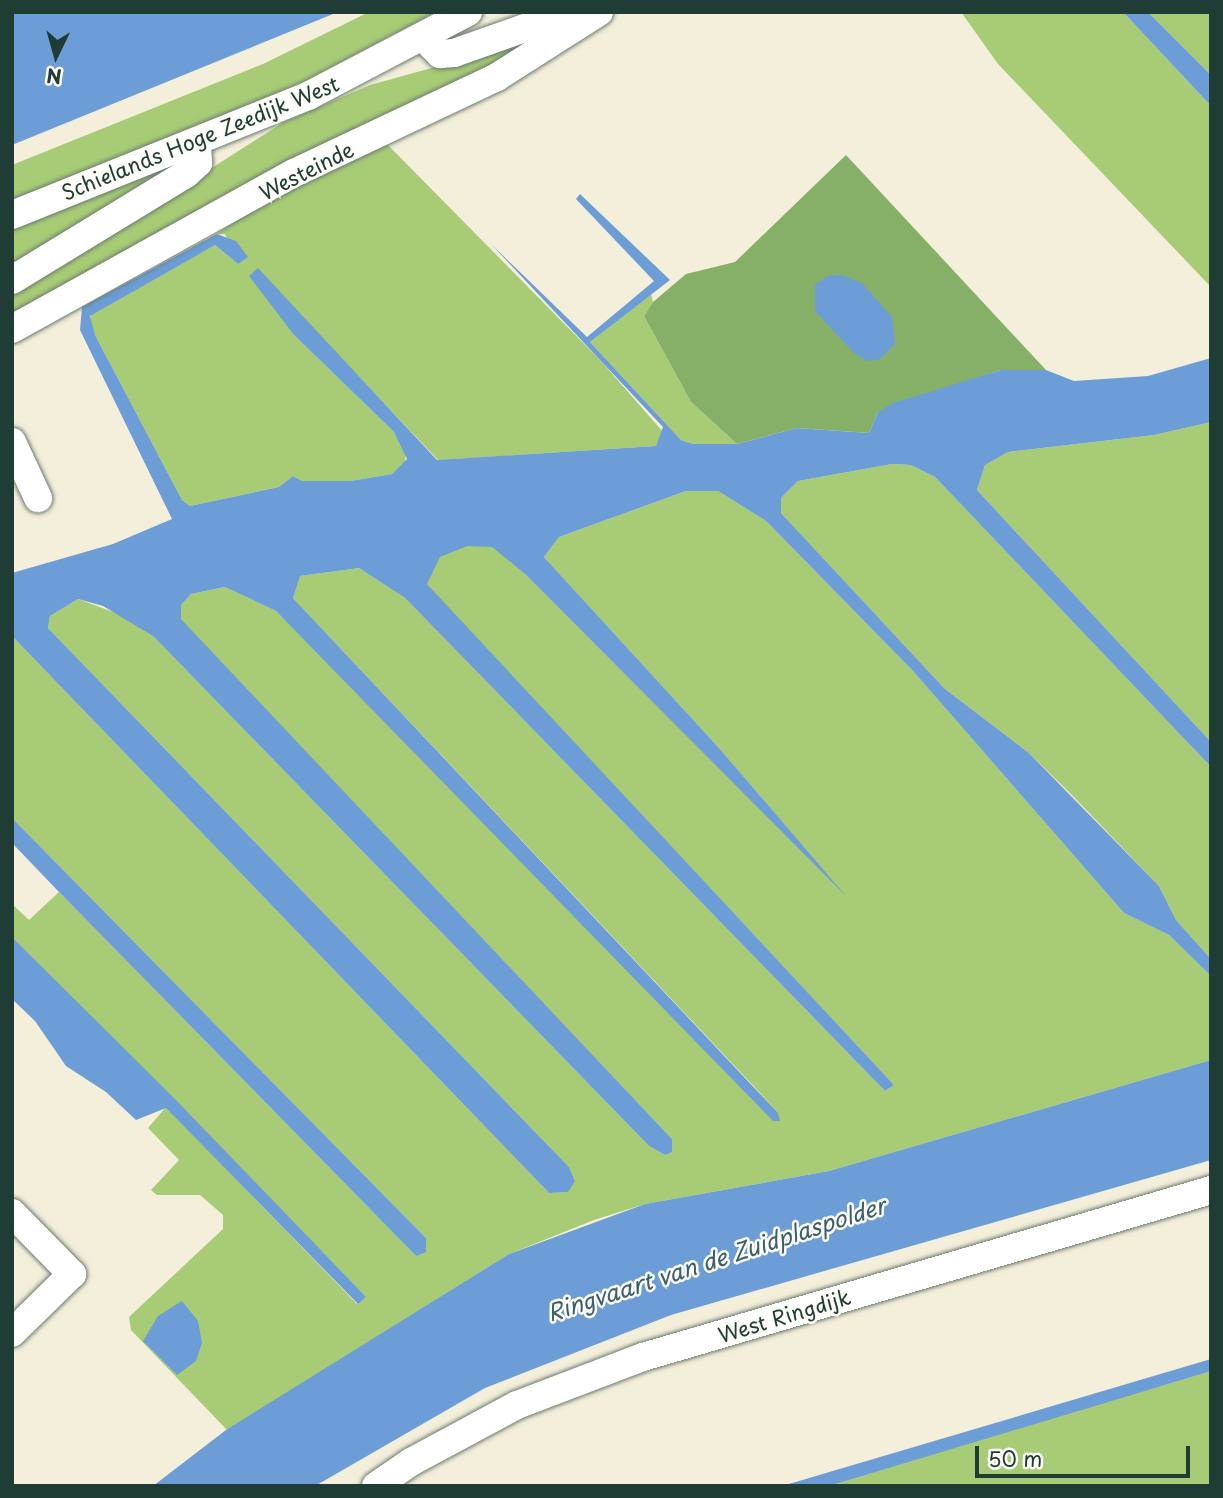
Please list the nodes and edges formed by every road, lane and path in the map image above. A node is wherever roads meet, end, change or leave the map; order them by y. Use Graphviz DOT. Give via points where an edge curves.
graph roads {
  1 [pos="468,12"];
  2 [pos="569,12"];
  3 [pos="599,12"];
  4 [pos="424,38"];
  5 [pos="197,143"];
  6 [pos="12,215"];
  7 [pos="12,280"];
  8 [pos="12,329"];
  9 [pos="12,442"];
  10 [pos="38,498"];
  11 [pos="1211,1190"];
  12 [pos="12,1213"];
  13 [pos="12,1333"];
  14 [pos="376,1486"];
  1 -- 4 [label="street, Schielands Hoge Zeedijk West"];
  2 -- 4 [label="street" via="454,54 440,54"];
  3 -- 8 [label="street, Westeinde" via="497,77 293,173"];
  4 -- 5 [label="street, Schielands Hoge Zeedijk West" via="308,96"];
  5 -- 6 [label="street, Schielands Hoge Zeedijk West" via="150,157"];
  5 -- 7 [label="street" via="198,163 187,173"];
  9 -- 10 [label="street"];
  11 -- 14 [label="street, West Ringdijk" via="643,1357 517,1405"];
  12 -- 13 [label="street" via="72,1274"];
}
